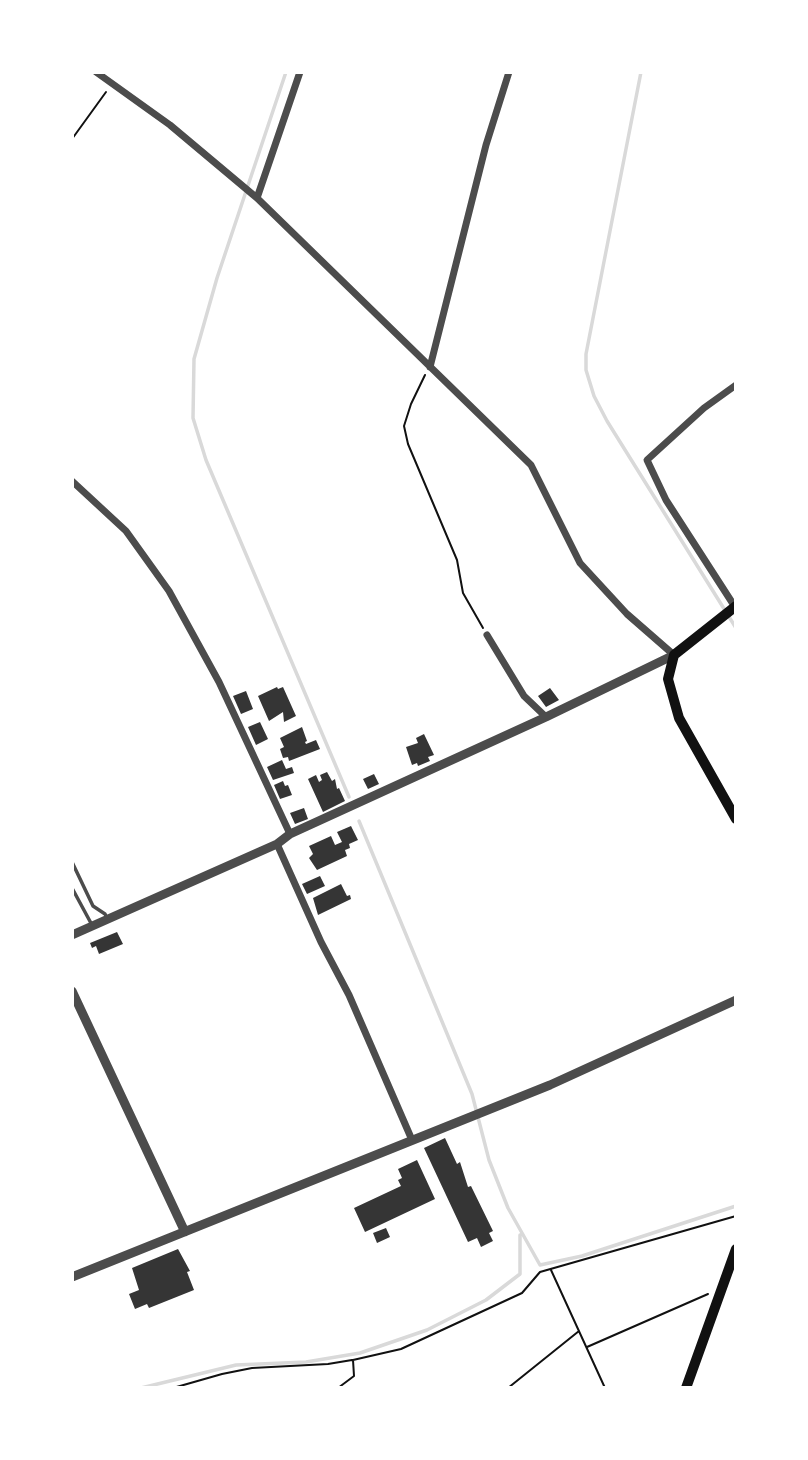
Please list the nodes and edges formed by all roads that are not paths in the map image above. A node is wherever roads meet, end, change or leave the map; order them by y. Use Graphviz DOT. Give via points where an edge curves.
graph roads {
  1 [pos="96,72"];
  2 [pos="300,72"];
  3 [pos="509,72"];
  4 [pos="257,198"];
  5 [pos="429,366"];
  6 [pos="736,385"];
  7 [pos="72,481"];
  8 [pos="736,606"];
  9 [pos="487,635"];
  10 [pos="674,655"];
  11 [pos="546,717"];
  12 [pos="736,820"];
  13 [pos="290,834"];
  14 [pos="277,844"];
  15 [pos="72,862"];
  16 [pos="72,888"];
  17 [pos="107,918"];
  18 [pos="92,925"];
  19 [pos="72,935"];
  20 [pos="72,991"];
  21 [pos="736,1000"];
  22 [pos="412,1140"];
  23 [pos="185,1232"];
  24 [pos="736,1249"];
  25 [pos="72,1277"];
  26 [pos="686,1388"];
  1 -- 4 [label="street" via="170,125"];
  2 -- 4 [label="street"];
  3 -- 5 [label="street"];
  4 -- 5 [label="street"];
  5 -- 10 [label="street" via="531,465 580,563 626,614"];
  6 -- 8 [label="street" via="648,460 666,500"];
  7 -- 13 [label="street" via="126,531 169,591 219,682"];
  8 -- 10 [label="main road"];
  9 -- 11 [label="street" via="524,696"];
  10 -- 11 [label="street"];
  10 -- 12 [label="main road" via="668,680 679,718"];
  11 -- 13 [label="street"];
  13 -- 14 [label="street"];
  14 -- 17 [label="street"];
  14 -- 22 [label="street"];
  15 -- 17 [label="lane" via="93,906"];
  16 -- 18 [label="lane"];
  17 -- 18 [label="street"];
  18 -- 19 [label="street"];
  20 -- 23 [label="street"];
  21 -- 22 [label="street" via="550,1085"];
  22 -- 23 [label="street"];
  23 -- 25 [label="street"];
  24 -- 26 [label="main road"];
}
